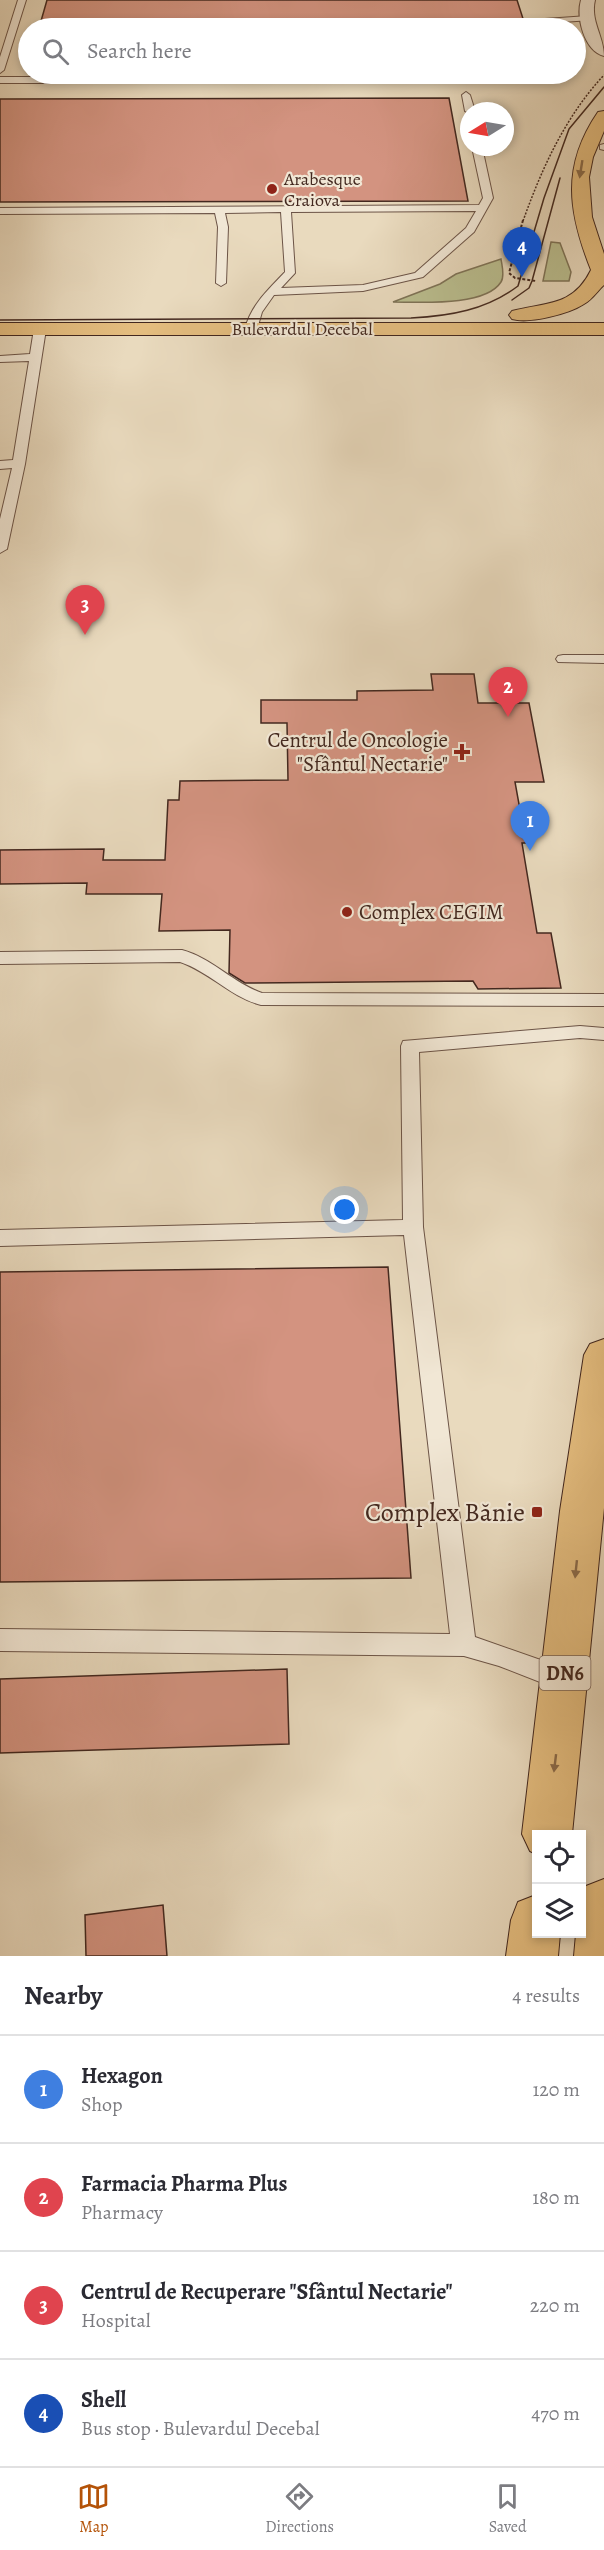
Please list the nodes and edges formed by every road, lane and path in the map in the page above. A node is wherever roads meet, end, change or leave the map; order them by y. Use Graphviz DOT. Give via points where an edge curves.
graph roads {
  1 [pos="22,0"];
  2 [pos="588,0"];
  3 [pos="588,18"];
  4 [pos="604,51"];
  5 [pos="0,70"];
  6 [pos="604,75"];
  7 [pos="0,80"];
  8 [pos="18,80"];
  9 [pos="466,95"];
  10 [pos="468,102"];
  11 [pos="604,116"];
  12 [pos="604,147"];
  13 [pos="479,156"];
  14 [pos="482,208"];
  15 [pos="286,209"];
  16 [pos="219,210"];
  17 [pos="0,211"];
  18 [pos="604,230"];
  19 [pos="513,253"];
  20 [pos="520,255"];
  21 [pos="602,274"];
  22 [pos="536,281"];
  23 [pos="221,283"];
  24 [pos="272,292"];
  25 [pos="0,315"];
  26 [pos="519,315"];
  27 [pos="603,320"];
  28 [pos="252,322"];
  29 [pos="0,329"];
  30 [pos="40,329"];
  31 [pos="546,330"];
  32 [pos="604,342"];
  33 [pos="36,357"];
  34 [pos="0,359"];
  35 [pos="19,464"];
  36 [pos="0,465"];
  37 [pos="0,549"];
  38 [pos="564,659"];
  39 [pos="604,659"];
  40 [pos="0,958"];
  41 [pos="604,1000"];
  42 [pos="604,1034"];
  43 [pos="413,1227"];
  44 [pos="0,1238"];
  45 [pos="604,1355"];
  46 [pos="0,1640"];
  47 [pos="464,1645"];
  48 [pos="565,1680"];
  49 [pos="546,1830"];
  50 [pos="604,1904"];
  51 [pos="534,1938"];
  52 [pos="532,1956"];
  53 [pos="600,1956"];
  1 -- 5 [label="lane"];
  2 -- 3 [label="street"];
  3 -- 4 [label="street" via="596,42"];
  6 -- 19 [label="path" via="578,104 563,131 525,215"];
  7 -- 8 [label="lane"];
  9 -- 10 [label="lane"];
  11 -- 21 [label="main road, one-way" via="584,153 579,177 583,222"];
  12 -- 18 [label="main road" via="595,178"];
  13 -- 14 [label="lane" via="488,198"];
  14 -- 15 [label="lane"];
  14 -- 24 [label="lane" via="470,230 419,274 363,288"];
  15 -- 16 [label="lane"];
  15 -- 24 [label="lane" via="290,273"];
  16 -- 17 [label="lane"];
  16 -- 23 [label="lane" via="223,227"];
  19 -- 20 [label="path"];
  19 -- 22 [label="path" via="508,273"];
  21 -- 26 [label="main road" via="578,300"];
  24 -- 28 [label="lane"];
  25 -- 28 [label="main road, Bulevardul Decebal"];
  26 -- 27 [label="main road, Bulevardul Decebal"];
  26 -- 28 [label="main road, Bulevardul Decebal"];
  27 -- 31 [label="main road, Bulevardul Decebal"];
  28 -- 30 [label="main road, Bulevardul Decebal"];
  28 -- 31 [label="main road, Bulevardul Decebal"];
  29 -- 30 [label="main road, Bulevardul Decebal"];
  30 -- 33 [label="lane"];
  31 -- 32 [label="main road"];
  33 -- 34 [label="lane"];
  33 -- 35 [label="lane"];
  35 -- 36 [label="lane"];
  35 -- 37 [label="lane"];
  38 -- 39 [label="lane"];
  40 -- 41 [label="lane" via="182,956 197,960 246,996 261,999"];
  42 -- 43 [label="lane" via="580,1032 410,1046"];
  43 -- 44 [label="lane"];
  43 -- 47 [label="lane"];
  45 -- 48 [label="main road, DN6, one-way" via="582,1511"];
  46 -- 47 [label="lane"];
  47 -- 48 [label="lane"];
  48 -- 49 [label="main road, DN6, one-way"];
  50 -- 53 [label="main road"];
  51 -- 52 [label="main road"];
}
